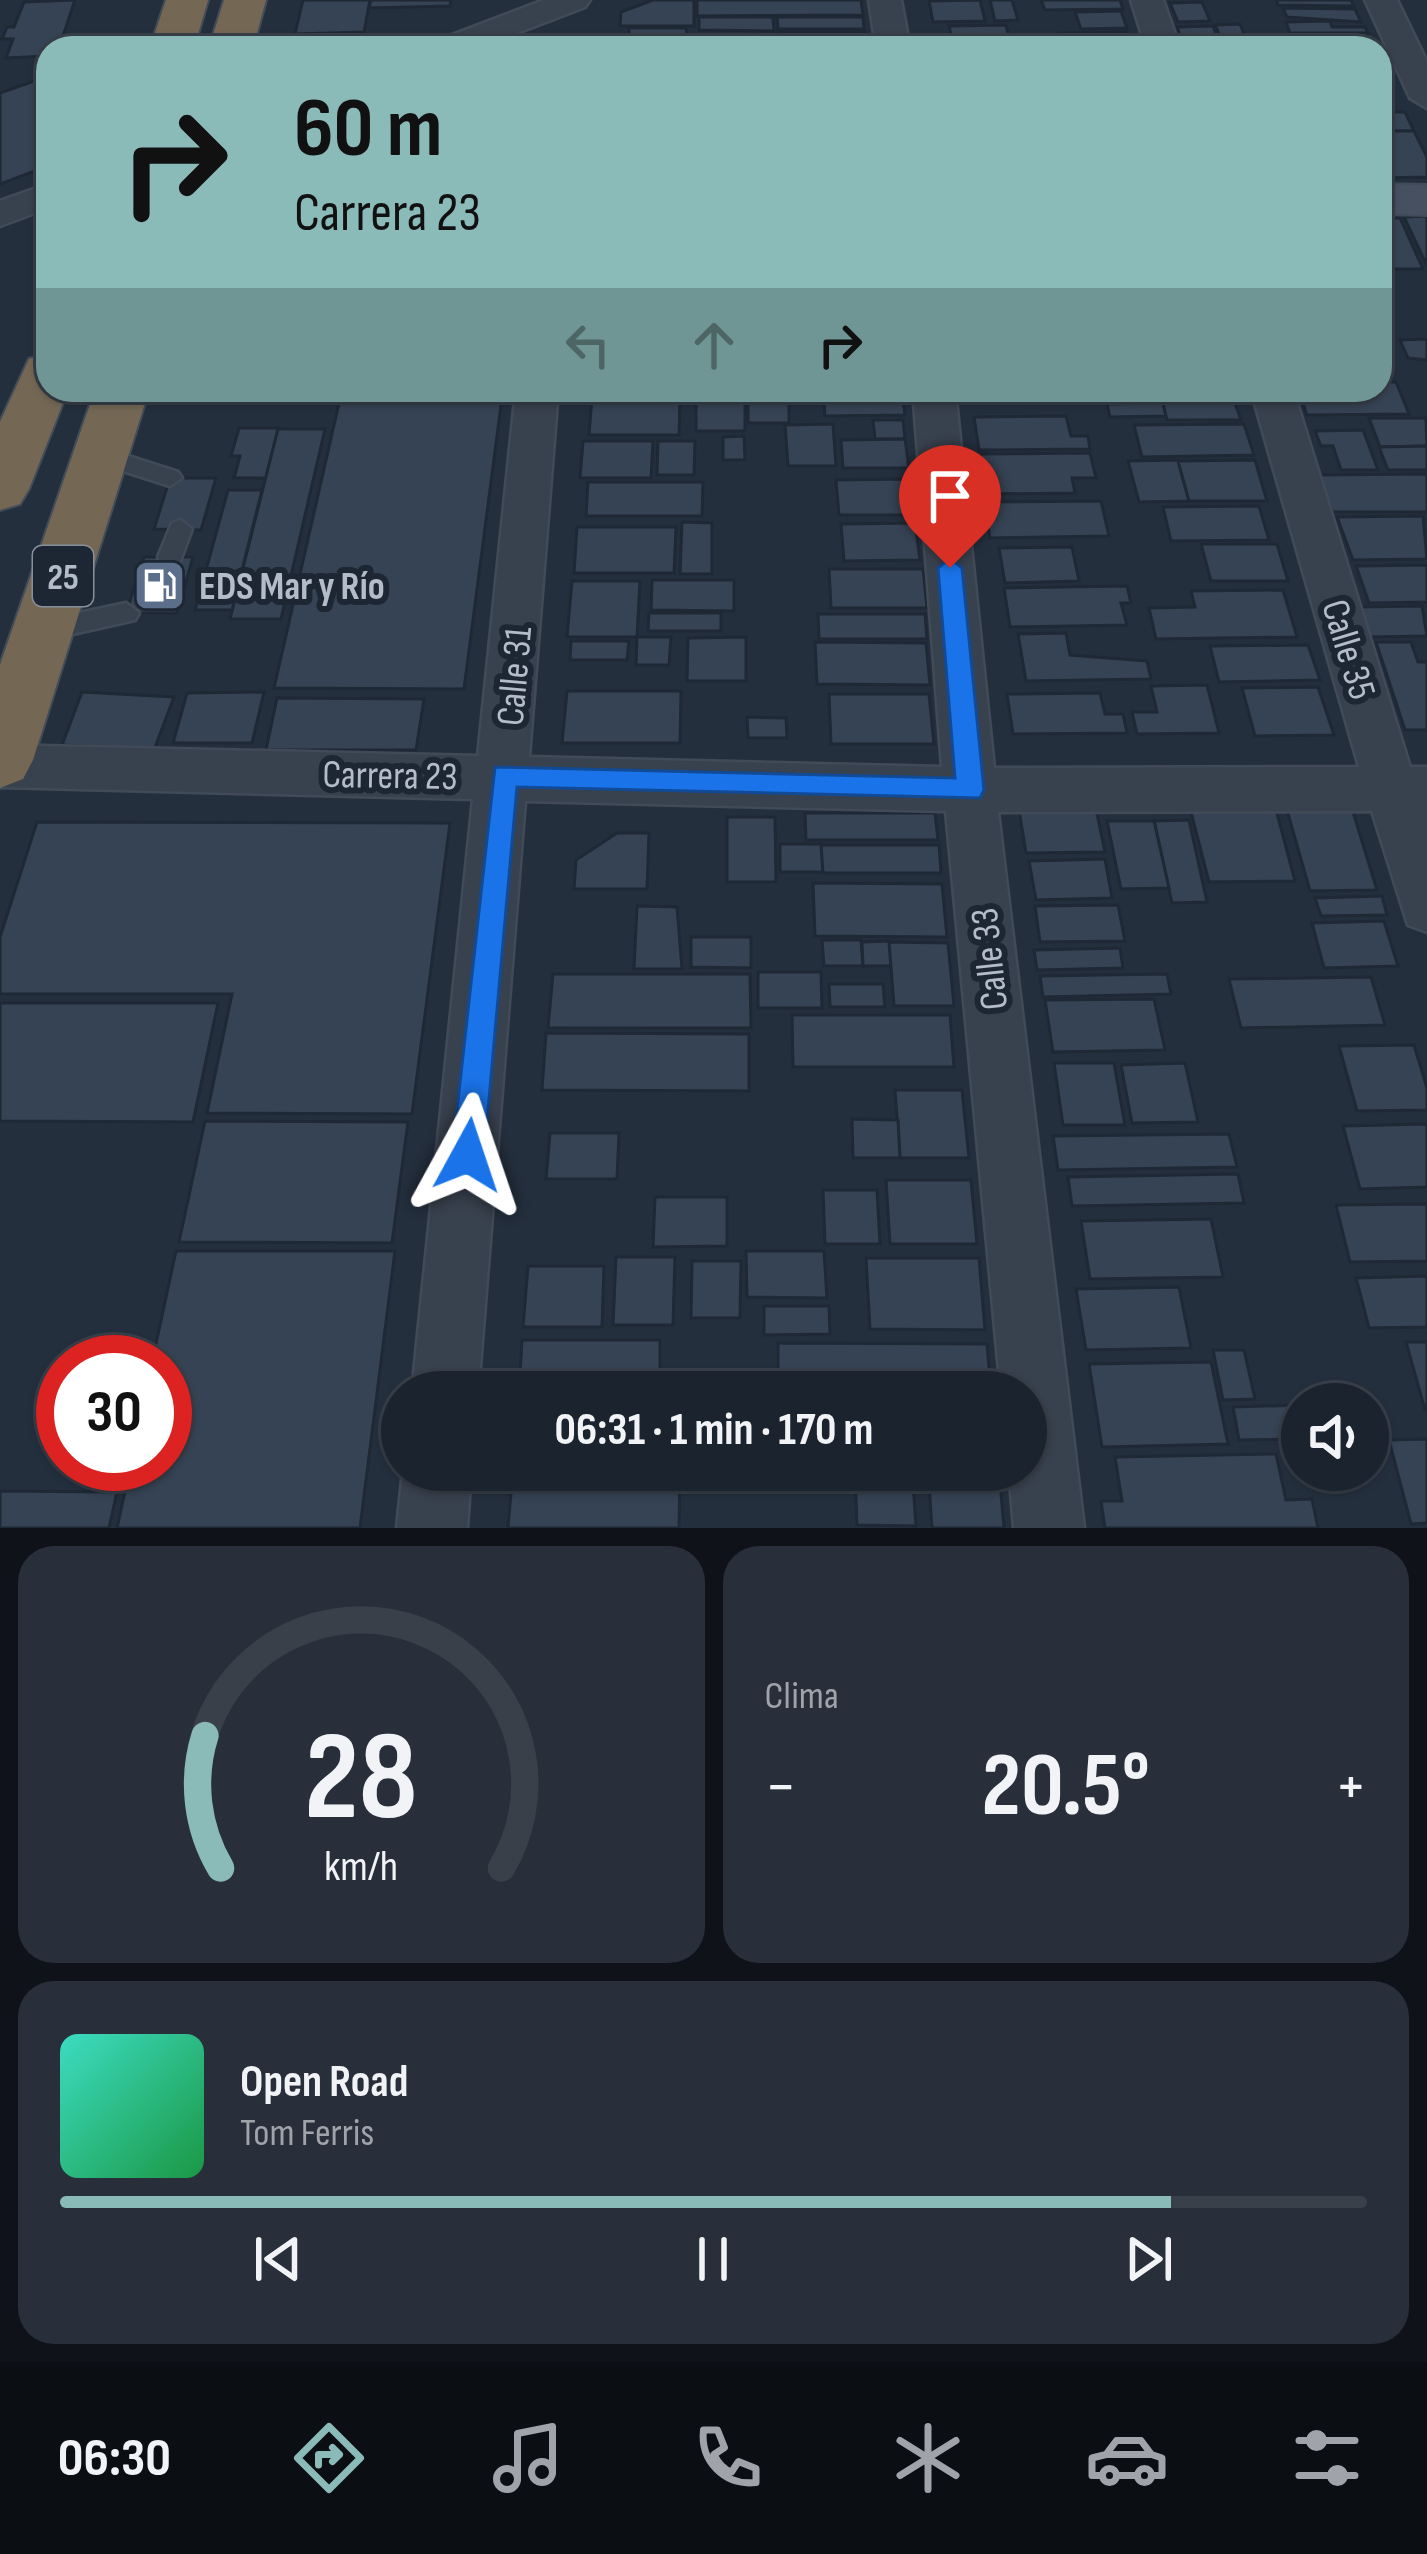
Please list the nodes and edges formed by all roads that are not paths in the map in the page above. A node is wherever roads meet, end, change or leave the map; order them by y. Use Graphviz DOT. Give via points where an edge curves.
graph roads {
  1 [pos="187,0"];
  2 [pos="245,0"];
  3 [pos="572,0"];
  4 [pos="885,0"];
  5 [pos="1147,0"];
  6 [pos="1381,0"];
  7 [pos="176,36"];
  8 [pos="234,36"];
  9 [pos="479,36"];
  10 [pos="568,36"];
  11 [pos="891,36"];
  12 [pos="1159,36"];
  13 [pos="1427,98"];
  14 [pos="1392,199"];
  15 [pos="36,200"];
  16 [pos="1427,200"];
  17 [pos="0,214"];
  18 [pos="36,401"];
  19 [pos="118,402"];
  20 [pos="535,402"];
  21 [pos="935,402"];
  22 [pos="1276,402"];
  23 [pos="100,455"];
  24 [pos="170,478"];
  25 [pos="0,489"];
  26 [pos="180,529"];
  27 [pos="170,557"];
  28 [pos="126,614"];
  29 [pos="46,630"];
  30 [pos="0,763"];
  31 [pos="504,776"];
  32 [pos="1410,789"];
  33 [pos="970,790"];
  34 [pos="1427,908"];
  35 [pos="447,1371"];
  36 [pos="435,1491"];
  37 [pos="432,1528"];
  38 [pos="1049,1528"];
  1 -- 7 [label="highway"];
  2 -- 8 [label="highway"];
  3 -- 9 [label="street"];
  3 -- 10 [label="street"];
  4 -- 11 [label="street"];
  5 -- 12 [label="street"];
  6 -- 13 [label="street"];
  14 -- 16 [label="street"];
  15 -- 17 [label="street"];
  18 -- 25 [label="highway"];
  19 -- 23 [label="highway, 25"];
  20 -- 31 [label="street, Calle 31"];
  21 -- 33 [label="street, Calle 33"];
  22 -- 32 [label="street, Calle 35"];
  23 -- 24 [label="lane"];
  23 -- 29 [label="highway, 25"];
  26 -- 27 [label="lane"];
  28 -- 29 [label="lane"];
  29 -- 30 [label="highway, 25"];
  30 -- 31 [label="street, Carrera 23"];
  31 -- 33 [label="street, Carrera 23"];
  31 -- 35 [label="street, Calle 31"];
  32 -- 33 [label="street, Carrera 23"];
  32 -- 34 [label="street, Calle 35"];
  33 -- 38 [label="street, Calle 33"];
  36 -- 37 [label="street"];
}
